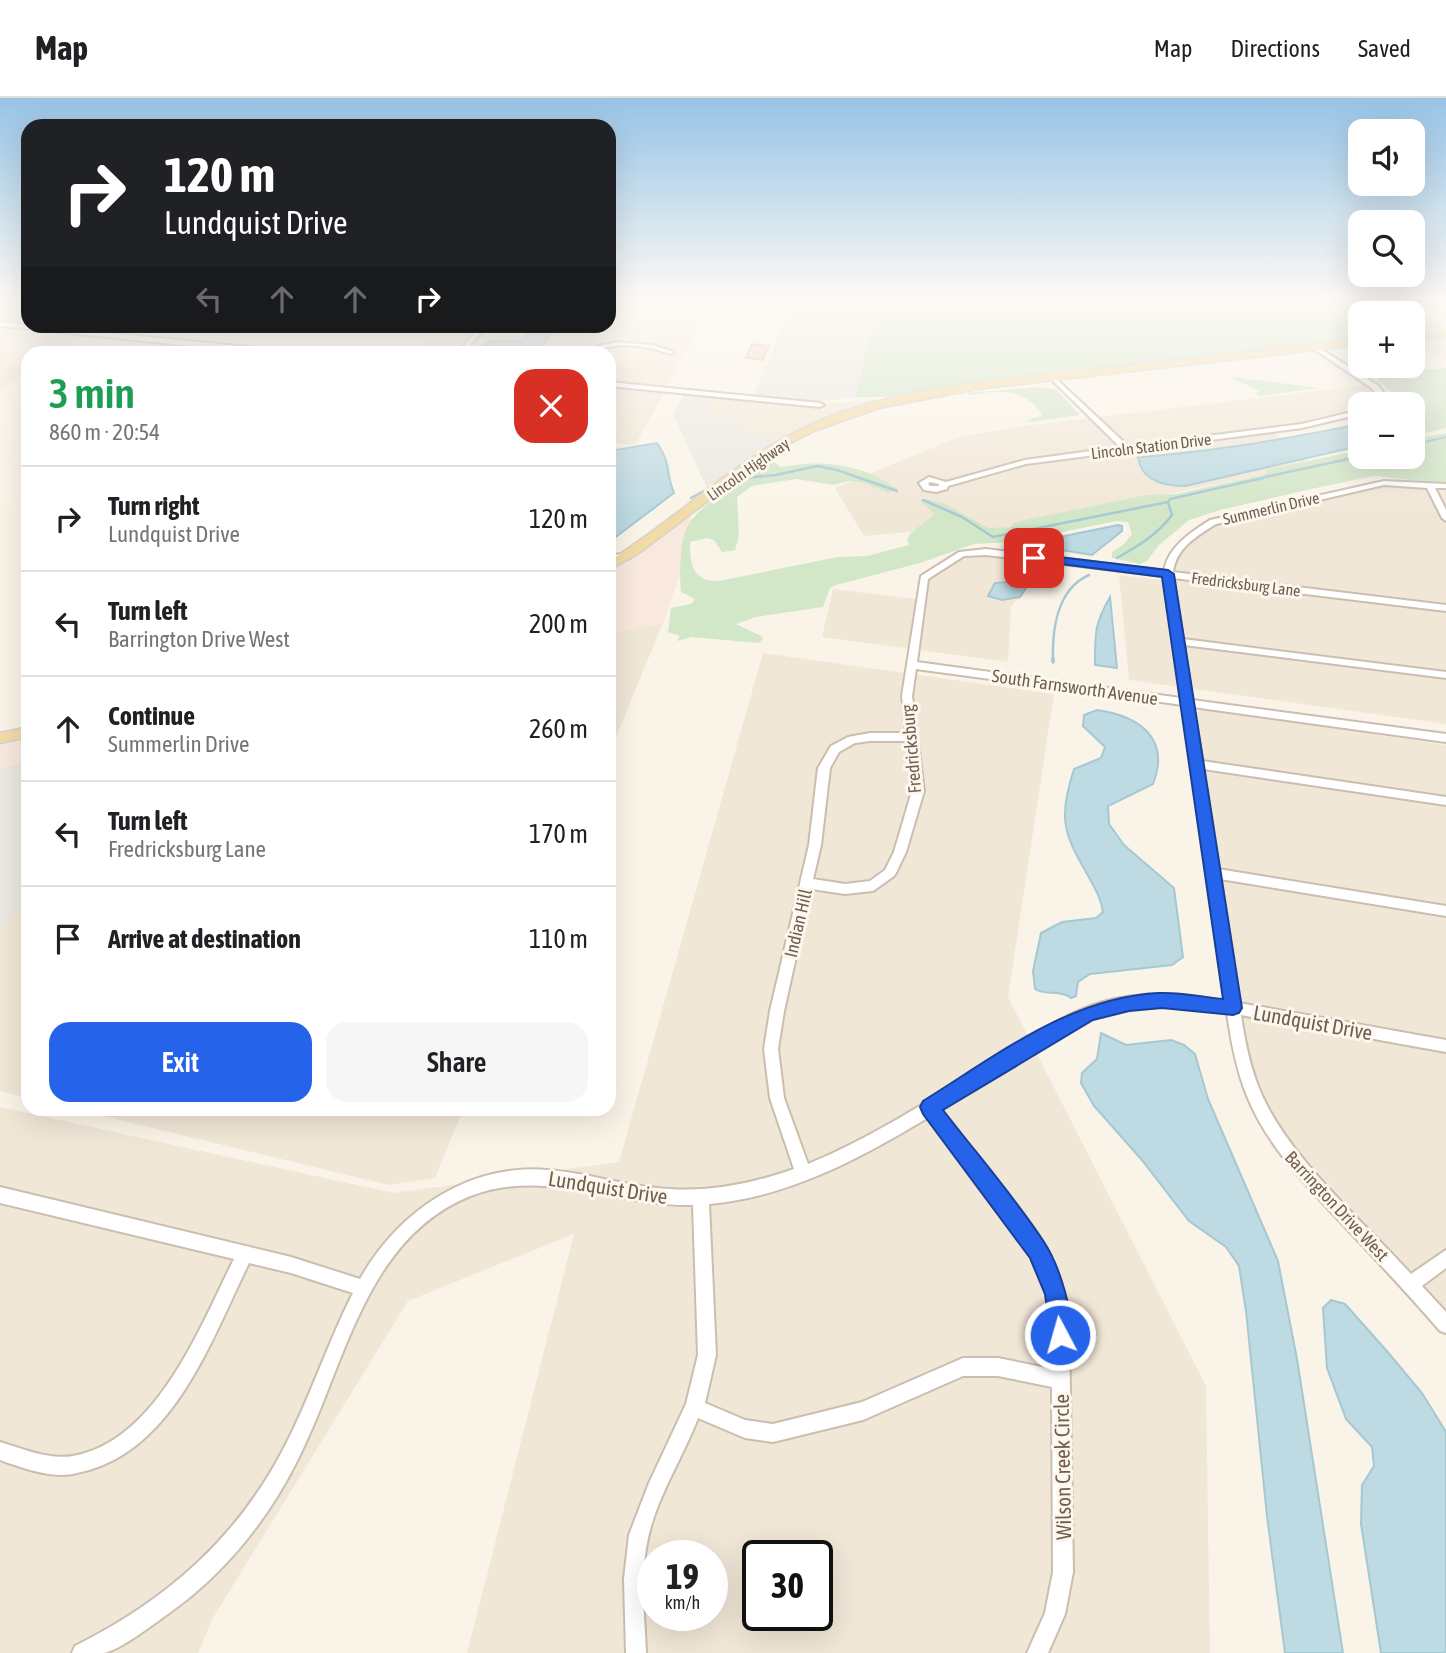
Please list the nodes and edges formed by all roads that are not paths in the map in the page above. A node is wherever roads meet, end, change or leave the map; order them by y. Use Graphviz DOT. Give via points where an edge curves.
graph roads {
  1 [pos="1092,373"];
  2 [pos="1353,373"];
  3 [pos="1052,377"];
  4 [pos="616,385"];
  5 [pos="1379,392"];
  6 [pos="820,405"];
  7 [pos="1348,415"];
  8 [pos="1125,449"];
  9 [pos="944,485"];
  10 [pos="1429,485"];
  11 [pos="1446,486"];
  12 [pos="1446,518"];
  13 [pos="962,554"];
  14 [pos="627,556"];
  15 [pos="616,558"];
  16 [pos="616,562"];
  17 [pos="1168,574"];
  18 [pos="1446,608"];
  19 [pos="1177,641"];
  20 [pos="912,665"];
  21 [pos="1446,675"];
  22 [pos="1186,702"];
  23 [pos="21,734"];
  24 [pos="911,737"];
  25 [pos="0,738"];
  26 [pos="1446,738"];
  27 [pos="1195,764"];
  28 [pos="1446,801"];
  29 [pos="1212,873"];
  30 [pos="807,883"];
  31 [pos="1446,911"];
  32 [pos="1233,1008"];
  33 [pos="1446,1046"];
  34 [pos="930,1107"];
  35 [pos="804,1174"];
  36 [pos="0,1195"];
  37 [pos="701,1197"];
  38 [pos="245,1254"];
  39 [pos="1446,1258"];
  40 [pos="1411,1284"];
  41 [pos="363,1287"];
  42 [pos="1446,1325"];
  43 [pos="1061,1380"];
  44 [pos="696,1408"];
  45 [pos="0,1451"];
  46 [pos="82,1653"];
  47 [pos="636,1653"];
  48 [pos="1037,1653"];
  1 -- 3 [label="main road, Lincoln Highway"];
  2 -- 5 [label="street"];
  3 -- 8 [label="street"];
  3 -- 14 [label="main road, Lincoln Highway" via="914,396 825,422 759,458"];
  4 -- 6 [label="street"];
  7 -- 8 [label="street, Lincoln Station Drive" via="1302,426"];
  8 -- 9 [label="street, Lincoln Station Drive" via="1025,462"];
  10 -- 11 [label="street, Summerlin Drive"];
  10 -- 12 [label="street"];
  10 -- 17 [label="street, Summerlin Drive" via="1384,483 1213,522 1171,557"];
  13 -- 17 [label="street, Fredricksburg Lane" via="986,552"];
  13 -- 20 [label="street, Fredricksburg" via="924,578"];
  14 -- 15 [label="street"];
  14 -- 16 [label="main road, Lincoln Highway"];
  17 -- 18 [label="street, Fredricksburg Lane"];
  17 -- 19 [label="street"];
  19 -- 21 [label="street"];
  19 -- 22 [label="street"];
  20 -- 22 [label="street, South Farnsworth Avenue"];
  20 -- 24 [label="street, Fredricksburg" via="907,696"];
  22 -- 26 [label="street, South Farnsworth Avenue"];
  22 -- 27 [label="street, Barrington Drive West"];
  23 -- 25 [label="main road"];
  24 -- 30 [label="street, Indian Hill" via="861,738 830,755 824,768"];
  24 -- 30 [label="street, Fredricksburg" via="918,791 890,873 866,888"];
  27 -- 28 [label="street"];
  27 -- 29 [label="street, Barrington Drive West"];
  29 -- 31 [label="street"];
  29 -- 32 [label="street, Barrington Drive West"];
  30 -- 35 [label="street, Indian Hill" via="771,1049 777,1098"];
  32 -- 33 [label="street, Lundquist Drive"];
  32 -- 34 [label="street, Lundquist Drive" via="1162,1000 1089,1013"];
  32 -- 40 [label="street, Barrington Drive West" via="1251,1093 1276,1139"];
  34 -- 35 [label="street, Lundquist Drive" via="863,1149"];
  34 -- 43 [label="street, Wilson Creek Circle" via="1045,1264 1058,1310"];
  35 -- 37 [label="street, Lundquist Drive" via="742,1192"];
  36 -- 38 [label="street"];
  37 -- 41 [label="street, Lundquist Drive" via="664,1198 544,1177 486,1183 415,1222"];
  37 -- 44 [label="street" via="707,1355"];
  38 -- 41 [label="street"];
  38 -- 45 [label="street" via="169,1400 132,1439 104,1457 73,1465 45,1464"];
  39 -- 40 [label="street"];
  40 -- 42 [label="street, Barrington Drive West"];
  41 -- 46 [label="street, Lundquist Drive" via="288,1461 248,1523 219,1559 184,1591 116,1638"];
  43 -- 44 [label="street" via="998,1367 963,1367 845,1417 773,1433 745,1429"];
  43 -- 48 [label="street, Wilson Creek Circle" via="1063,1572 1055,1614"];
  44 -- 47 [label="street" via="639,1533 634,1567"];
}
